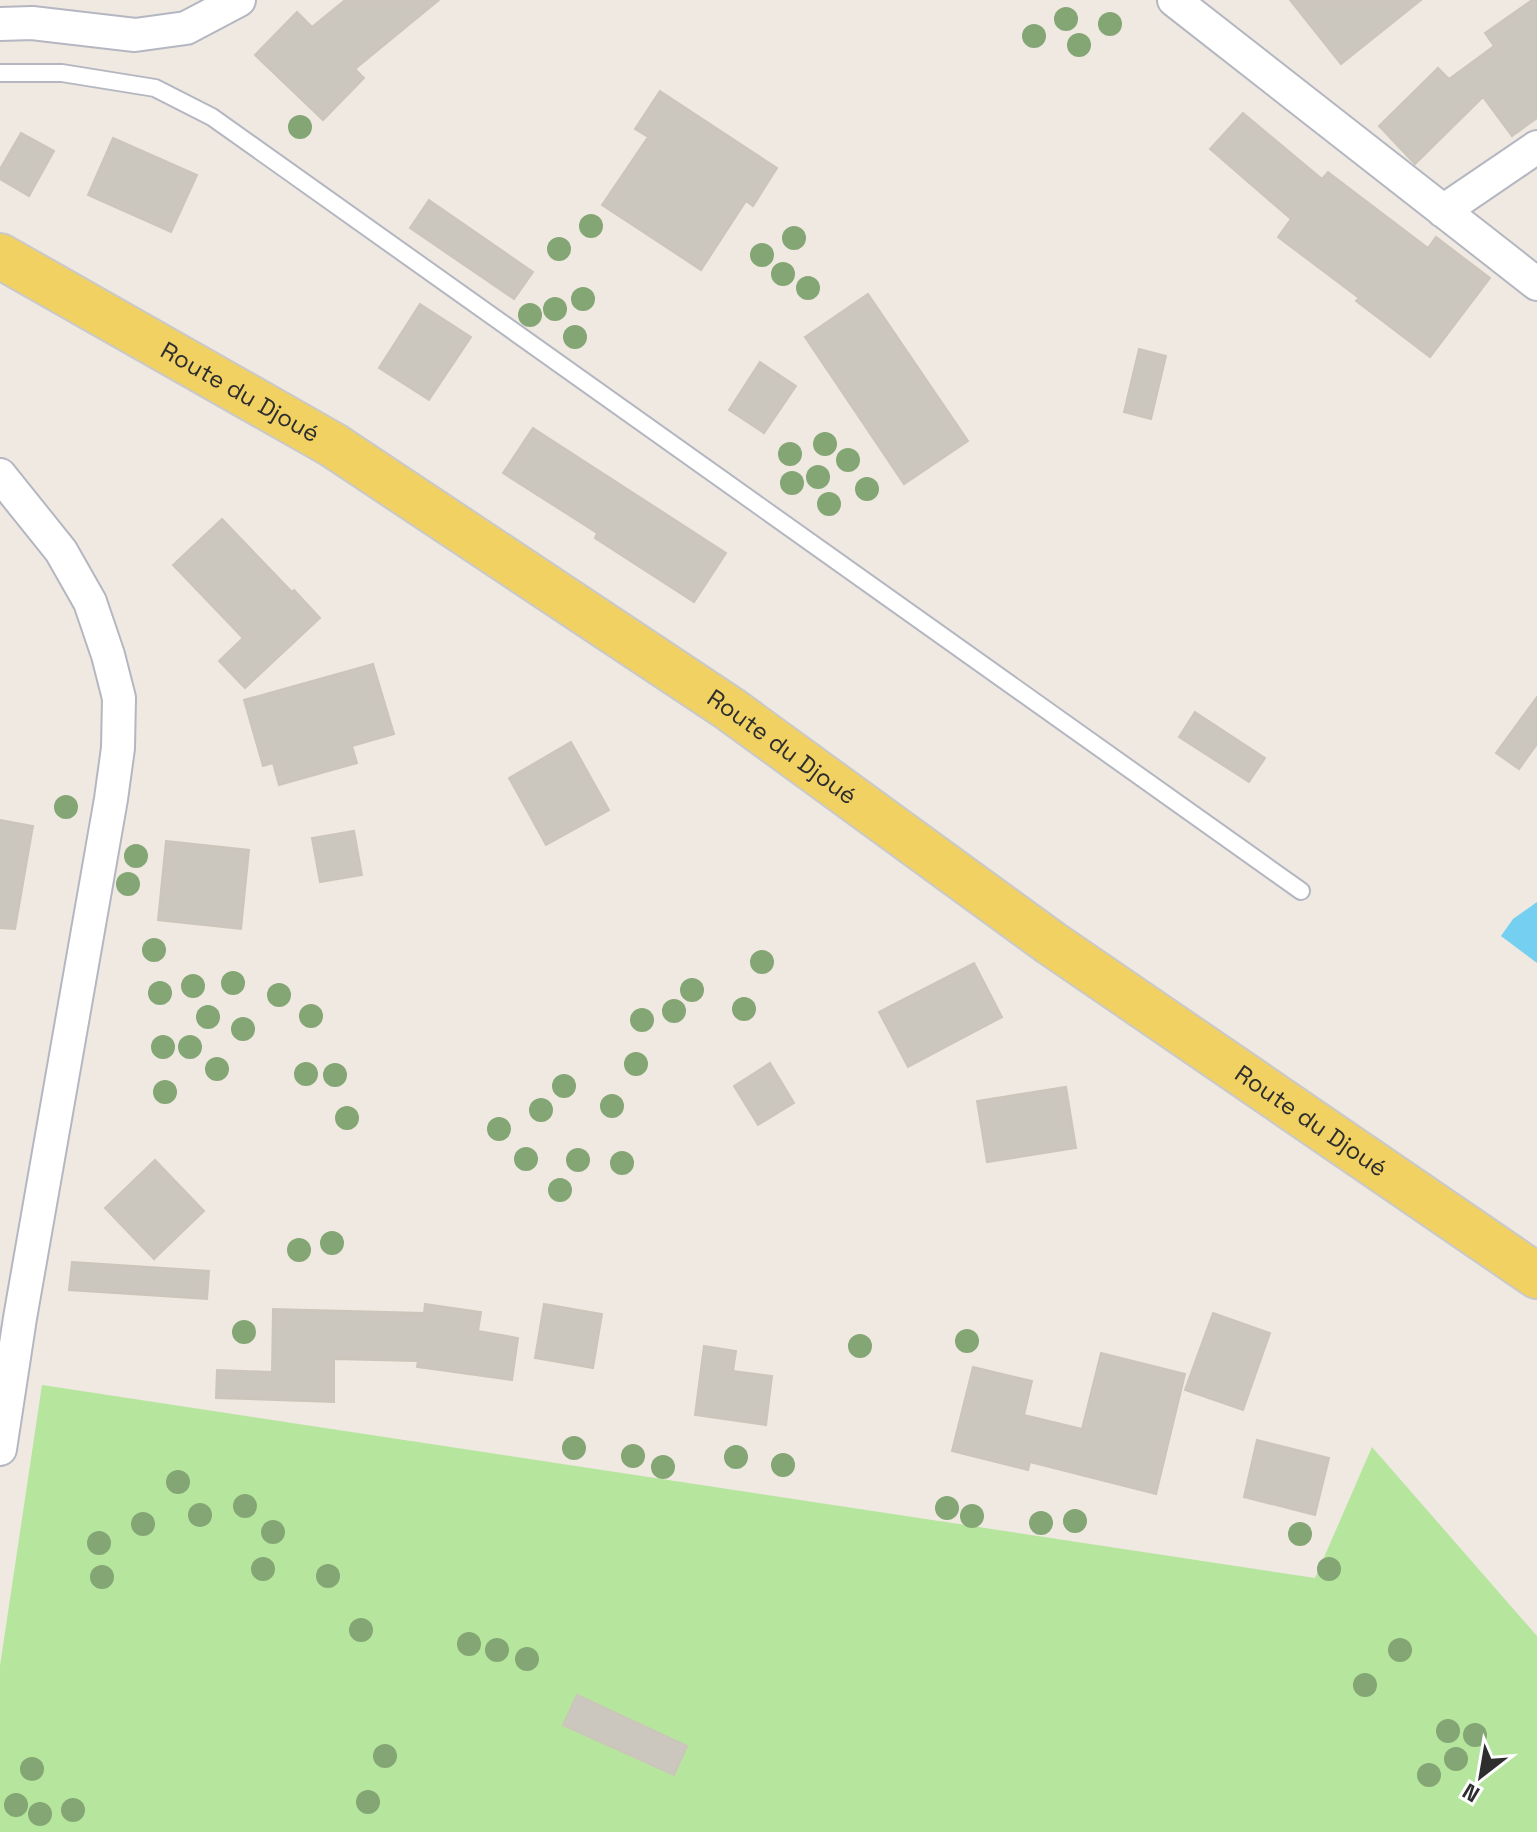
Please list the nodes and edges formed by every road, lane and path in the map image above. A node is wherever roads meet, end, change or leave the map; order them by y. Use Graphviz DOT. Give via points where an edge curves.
graph roads {
  1 [pos="239,0"];
  2 [pos="1174,0"];
  3 [pos="0,24"];
  4 [pos="0,73"];
  5 [pos="1537,147"];
  6 [pos="1443,211"];
  7 [pos="0,256"];
  8 [pos="1537,284"];
  9 [pos="0,475"];
  10 [pos="1301,891"];
  11 [pos="1537,1276"];
  12 [pos="0,1449"];
  1 -- 3 [label="street" via="186,28 135,35"];
  2 -- 6 [label="street"];
  4 -- 10 [label="lane" via="62,73 155,88 212,117"];
  5 -- 6 [label="street"];
  6 -- 8 [label="street"];
  7 -- 11 [label="main road, Route du Djoué" via="346,454 730,709 1064,952"];
  9 -- 12 [label="street" via="61,551 90,602 119,698 119,723 111,799"];
}
